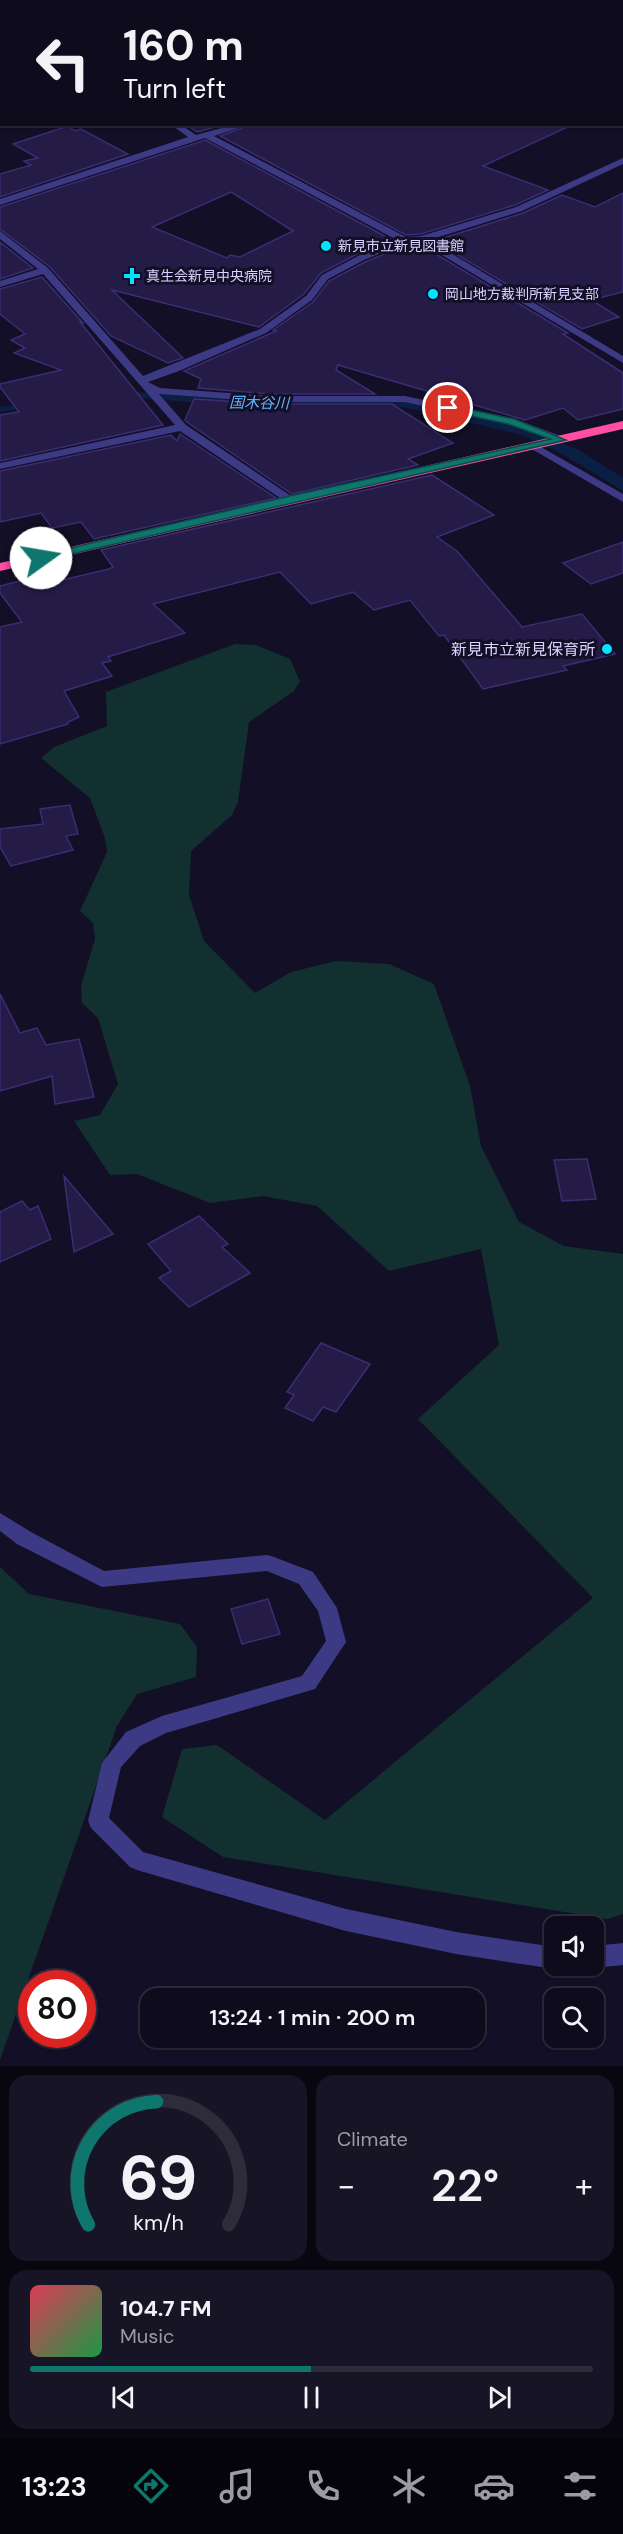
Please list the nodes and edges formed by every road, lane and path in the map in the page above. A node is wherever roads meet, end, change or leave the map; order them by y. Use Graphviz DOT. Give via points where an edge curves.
graph roads {
  1 [pos="177,126"];
  2 [pos="240,126"];
  3 [pos="208,136"];
  4 [pos="195,138"];
  5 [pos="623,161"];
  6 [pos="0,202"];
  7 [pos="0,234"];
  8 [pos="422,239"];
  9 [pos="404,240"];
  10 [pos="45,270"];
  11 [pos="0,284"];
  12 [pos="623,360"];
  13 [pos="140,381"];
  14 [pos="623,425"];
  15 [pos="182,427"];
  16 [pos="562,440"];
  17 [pos="534,446"];
  18 [pos="0,466"];
  19 [pos="623,499"];
  20 [pos="290,500"];
  21 [pos="0,567"];
  22 [pos="0,1521"];
  23 [pos="623,1954"];
  24 [pos="544,1956"];
  25 [pos="604,1956"];
  1 -- 4 [label="street"];
  2 -- 3 [label="street"];
  3 -- 4 [label="street"];
  3 -- 9 [label="street"];
  4 -- 6 [label="street"];
  5 -- 8 [label="street" via="519,209"];
  7 -- 10 [label="street"];
  8 -- 9 [label="street"];
  8 -- 12 [label="street"];
  9 -- 13 [label="street" via="325,277 309,298 262,331"];
  10 -- 11 [label="street"];
  10 -- 13 [label="street"];
  13 -- 15 [label="street"];
  13 -- 16 [label="street" via="158,390 270,399 405,399 511,422"];
  14 -- 16 [label="highway"];
  15 -- 18 [label="street"];
  15 -- 20 [label="street"];
  16 -- 17 [label="highway"];
  17 -- 19 [label="street"];
  17 -- 20 [label="highway"];
  20 -- 21 [label="highway"];
  22 -- 24 [label="street" via="102,1579 267,1563 306,1578 327,1608 336,1642 308,1683 162,1725 133,1739 112,1763 98,1821 137,1860 346,1920"];
  23 -- 25 [label="street"];
}
